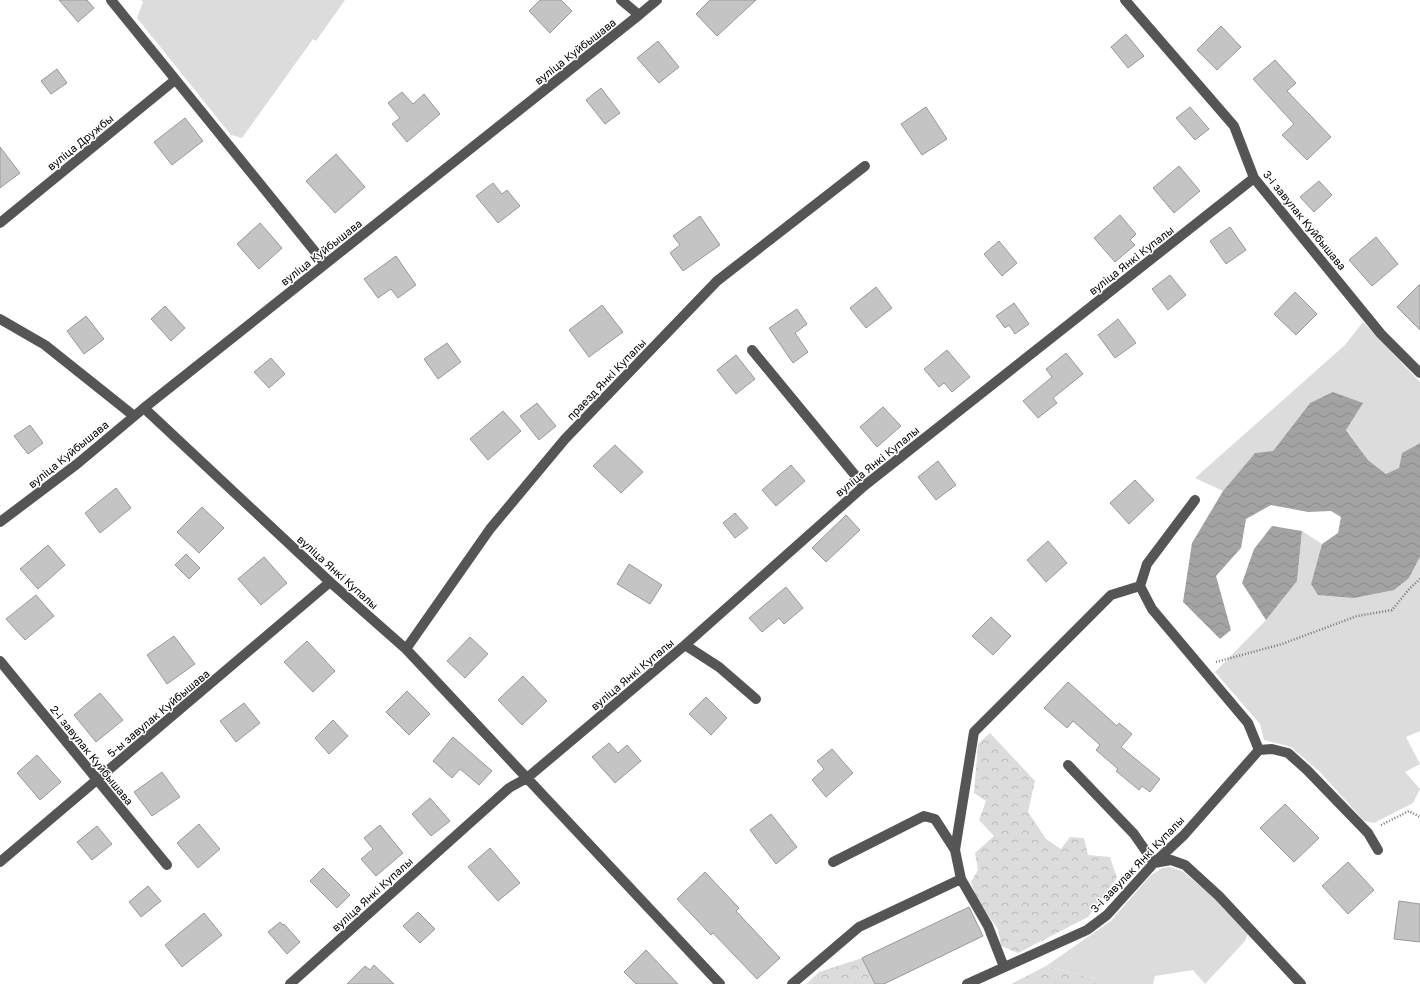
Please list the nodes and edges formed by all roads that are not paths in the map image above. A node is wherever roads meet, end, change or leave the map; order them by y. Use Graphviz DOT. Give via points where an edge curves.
graph roads {
  1 [pos="110,0"];
  2 [pos="621,0"];
  3 [pos="657,0"];
  4 [pos="1125,0"];
  5 [pos="639,15"];
  6 [pos="175,80"];
  7 [pos="865,166"];
  8 [pos="1254,178"];
  9 [pos="0,223"];
  10 [pos="325,264"];
  11 [pos="0,319"];
  12 [pos="752,350"];
  13 [pos="1420,373"];
  14 [pos="144,408"];
  15 [pos="134,416"];
  16 [pos="864,486"];
  17 [pos="1195,500"];
  18 [pos="0,522"];
  19 [pos="330,582"];
  20 [pos="1140,586"];
  21 [pos="685,645"];
  22 [pos="406,649"];
  23 [pos="0,661"];
  24 [pos="756,699"];
  25 [pos="1259,750"];
  26 [pos="1068,765"];
  27 [pos="527,778"];
  28 [pos="97,781"];
  29 [pos="955,850"];
  30 [pos="1378,850"];
  31 [pos="0,862"];
  32 [pos="833,862"];
  33 [pos="1154,863"];
  34 [pos="166,865"];
  35 [pos="962,879"];
  36 [pos="1004,967"];
  37 [pos="290,984"];
  38 [pos="720,984"];
  39 [pos="792,984"];
  40 [pos="966,984"];
  41 [pos="1301,984"];
  1 -- 6 [label="street"];
  2 -- 5 [label="street"];
  3 -- 5 [label="street, вуліца Куйбышава"];
  4 -- 8 [label="street, 3-і завулак Куйбышава" via="1234,126"];
  5 -- 10 [label="street, вуліца Куйбышава"];
  6 -- 9 [label="street, вуліца Дружбы"];
  6 -- 10 [label="street"];
  7 -- 22 [label="street, праезд Янкі Купалы" via="717,281 576,428 490,529"];
  8 -- 13 [label="street, 3-і завулак Куйбышава" via="1381,334"];
  8 -- 16 [label="street, вуліца Янкі Купалы"];
  10 -- 14 [label="street, вуліца Куйбышава"];
  11 -- 15 [label="street" via="45,345"];
  12 -- 16 [label="street"];
  14 -- 15 [label="street, вуліца Куйбышава"];
  14 -- 19 [label="street, вуліца Янкі Купалы"];
  15 -- 18 [label="street, вуліца Куйбышава" via="77,464"];
  16 -- 21 [label="street, вуліца Янкі Купалы"];
  17 -- 20 [label="street" via="1147,564"];
  19 -- 22 [label="street, вуліца Янкі Купалы"];
  19 -- 28 [label="street, 5-ы завулак Куйбышава"];
  20 -- 25 [label="street" via="1152,609 1248,723"];
  20 -- 29 [label="street" via="1111,595 974,732"];
  21 -- 24 [label="street" via="719,667"];
  21 -- 27 [label="street, вуліца Янкі Купалы"];
  22 -- 27 [label="street, вуліца Янкі Купалы"];
  23 -- 28 [label="street, 2-і завулак Куйбышава"];
  25 -- 30 [label="street" via="1272,749 1288,754 1368,832"];
  25 -- 33 [label="street, 3-і завулак Янкі Купалы" via="1184,835"];
  26 -- 33 [label="street" via="1134,834"];
  27 -- 37 [label="street, вуліца Янкі Купалы" via="509,788"];
  27 -- 38 [label="street, вуліца Янкі Купалы"];
  28 -- 31 [label="street, 5-ы завулак Куйбышава"];
  28 -- 34 [label="street, 2-і завулак Куйбышава"];
  29 -- 32 [label="street" via="935,819 924,816"];
  29 -- 35 [label="street"];
  33 -- 36 [label="street, 3-і завулак Янкі Купалы" via="1108,915 1087,930"];
  33 -- 41 [label="street" via="1171,860 1185,865 1219,896"];
  35 -- 36 [label="street" via="988,926"];
  35 -- 39 [label="street" via="859,927"];
  36 -- 40 [label="street, 3-і завулак Янкі Купалы"];
}
